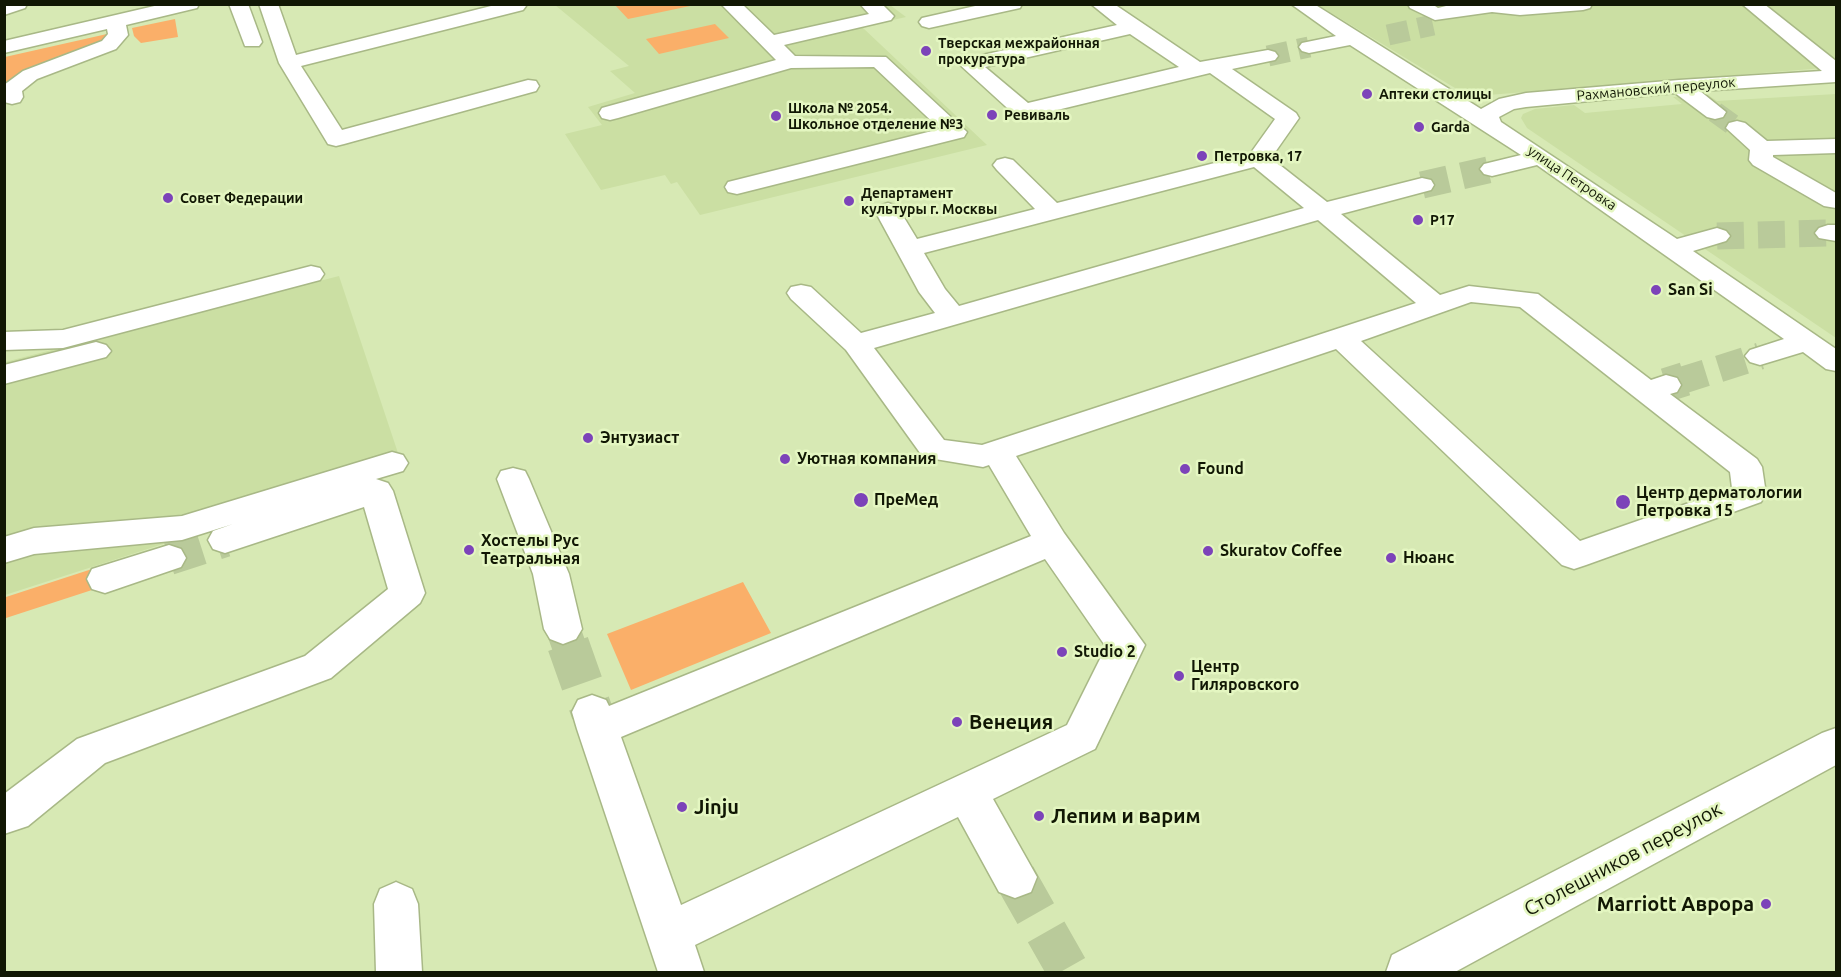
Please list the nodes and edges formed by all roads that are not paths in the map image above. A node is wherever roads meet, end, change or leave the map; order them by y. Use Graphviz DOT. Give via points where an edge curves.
graph roads {
  1 [pos="18,4"];
  2 [pos="190,4"];
  3 [pos="238,4"];
  4 [pos="267,4"];
  5 [pos="730,4"];
  6 [pos="869,4"];
  7 [pos="1012,4"];
  8 [pos="1100,4"];
  9 [pos="1300,4"];
  10 [pos="1417,4"];
  11 [pos="1583,4"];
  12 [pos="1751,4"];
  13 [pos="516,6"];
  14 [pos="163,7"];
  15 [pos="4,9"];
  16 [pos="116,21"];
  17 [pos="929,22"];
  18 [pos="1133,27"];
  19 [pos="1388,35"];
  20 [pos="1358,40"];
  21 [pos="252,42"];
  22 [pos="769,42"];
  23 [pos="4,47"];
  24 [pos="1309,47"];
  25 [pos="1268,56"];
  26 [pos="790,62"];
  27 [pos="289,63"];
  28 [pos="1206,68"];
  29 [pos="1836,71"];
  30 [pos="1836,75"];
  31 [pos="528,86"];
  32 [pos="1679,86"];
  33 [pos="12,98"];
  34 [pos="1715,112"];
  35 [pos="610,113"];
  36 [pos="1490,123"];
  37 [pos="1737,128"];
  38 [pos="1836,147"];
  39 [pos="1762,148"];
  40 [pos="1541,157"];
  41 [pos="1258,159"];
  42 [pos="1005,165"];
  43 [pos="1491,169"];
  44 [pos="1422,185"];
  45 [pos="737,187"];
  46 [pos="1833,201"];
  47 [pos="888,211"];
  48 [pos="1322,211"];
  49 [pos="1052,212"];
  50 [pos="1717,236"];
  51 [pos="1674,248"];
  52 [pos="909,249"];
  53 [pos="311,274"];
  54 [pos="801,293"];
  55 [pos="1436,306"];
  56 [pos="257,308"];
  57 [pos="952,316"];
  58 [pos="1340,337"];
  59 [pos="4,341"];
  60 [pos="856,344"];
  61 [pos="1828,354"];
  62 [pos="1760,356"];
  63 [pos="4,375"];
  64 [pos="997,451"];
  65 [pos="392,463"];
  66 [pos="513,479"];
  67 [pos="225,540"];
  68 [pos="1052,542"];
  69 [pos="4,550"];
  70 [pos="169,558"];
  71 [pos="105,579"];
  72 [pos="563,629"];
  73 [pos="1836,745"];
  74 [pos="966,792"];
  75 [pos="4,815"];
  76 [pos="1015,877"];
  77 [pos="396,904"];
  78 [pos="675,953"];
  79 [pos="399,972"];
  80 [pos="1409,972"];
  1 -- 15 [label="street"];
  2 -- 14 [label="street"];
  3 -- 21 [label="street"];
  4 -- 27 [label="street"];
  5 -- 22 [label="street"];
  6 -- 22 [label="street" via="884,16"];
  7 -- 17 [label="street"];
  8 -- 18 [label="street"];
  9 -- 20 [label="street, улица Петровка"];
  10 -- 11 [label="street" via="1434,20 1461,9"];
  12 -- 29 [label="street"];
  13 -- 27 [label="street"];
  14 -- 16 [label="street"];
  16 -- 23 [label="street"];
  16 -- 33 [label="street" via="118,35 109,45 30,75 13,88"];
  18 -- 28 [label="street"];
  18 -- 28 [label="street" via="969,64 1024,111"];
  19 -- 20 [label="street"];
  20 -- 24 [label="street"];
  20 -- 36 [label="street, улица Петровка"];
  22 -- 26 [label="street"];
  25 -- 28 [label="street"];
  26 -- 35 [label="street"];
  26 -- 45 [label="street" via="879,61 956,132"];
  27 -- 31 [label="street" via="336,139"];
  28 -- 41 [label="street" via="1288,118"];
  30 -- 32 [label="street, Рахмановский переулок"];
  32 -- 34 [label="street"];
  32 -- 36 [label="street, Рахмановский переулок" via="1507,104 1491,111"];
  36 -- 40 [label="street, улица Петровка"];
  37 -- 39 [label="street"];
  38 -- 39 [label="street"];
  39 -- 46 [label="street" via="1761,160"];
  40 -- 43 [label="street"];
  40 -- 51 [label="street, улица Петровка"];
  41 -- 48 [label="street"];
  41 -- 49 [label="street"];
  42 -- 49 [label="street"];
  44 -- 48 [label="street"];
  47 -- 52 [label="street"];
  48 -- 55 [label="street"];
  48 -- 57 [label="street"];
  49 -- 52 [label="street"];
  50 -- 51 [label="street"];
  51 -- 61 [label="street, улица Петровка"];
  52 -- 57 [label="street" via="933,292"];
  53 -- 59 [label="street" via="63,339"];
  54 -- 60 [label="street"];
  55 -- 58 [label="street"];
  55 -- 58 [label="street" via="1469,294 1527,300 1656,388 1746,467 1749,494 1574,556"];
  56 -- 63 [label="street"];
  57 -- 60 [label="street"];
  58 -- 64 [label="street"];
  60 -- 64 [label="street" via="934,449 983,456"];
  61 -- 62 [label="street"];
  64 -- 68 [label="street"];
  65 -- 69 [label="street" via="182,528 34,541"];
  66 -- 72 [label="street" via="550,574"];
  67 -- 75 [label="street" via="376,491 407,593 318,667 91,751"];
  68 -- 74 [label="street" via="1126,645 1081,737"];
  68 -- 78 [label="street" via="595,721"];
  70 -- 71 [label="street"];
  73 -- 80 [label="street, Столешников переулок"];
  74 -- 76 [label="street"];
  74 -- 78 [label="street"];
  77 -- 79 [label="street"];
}
